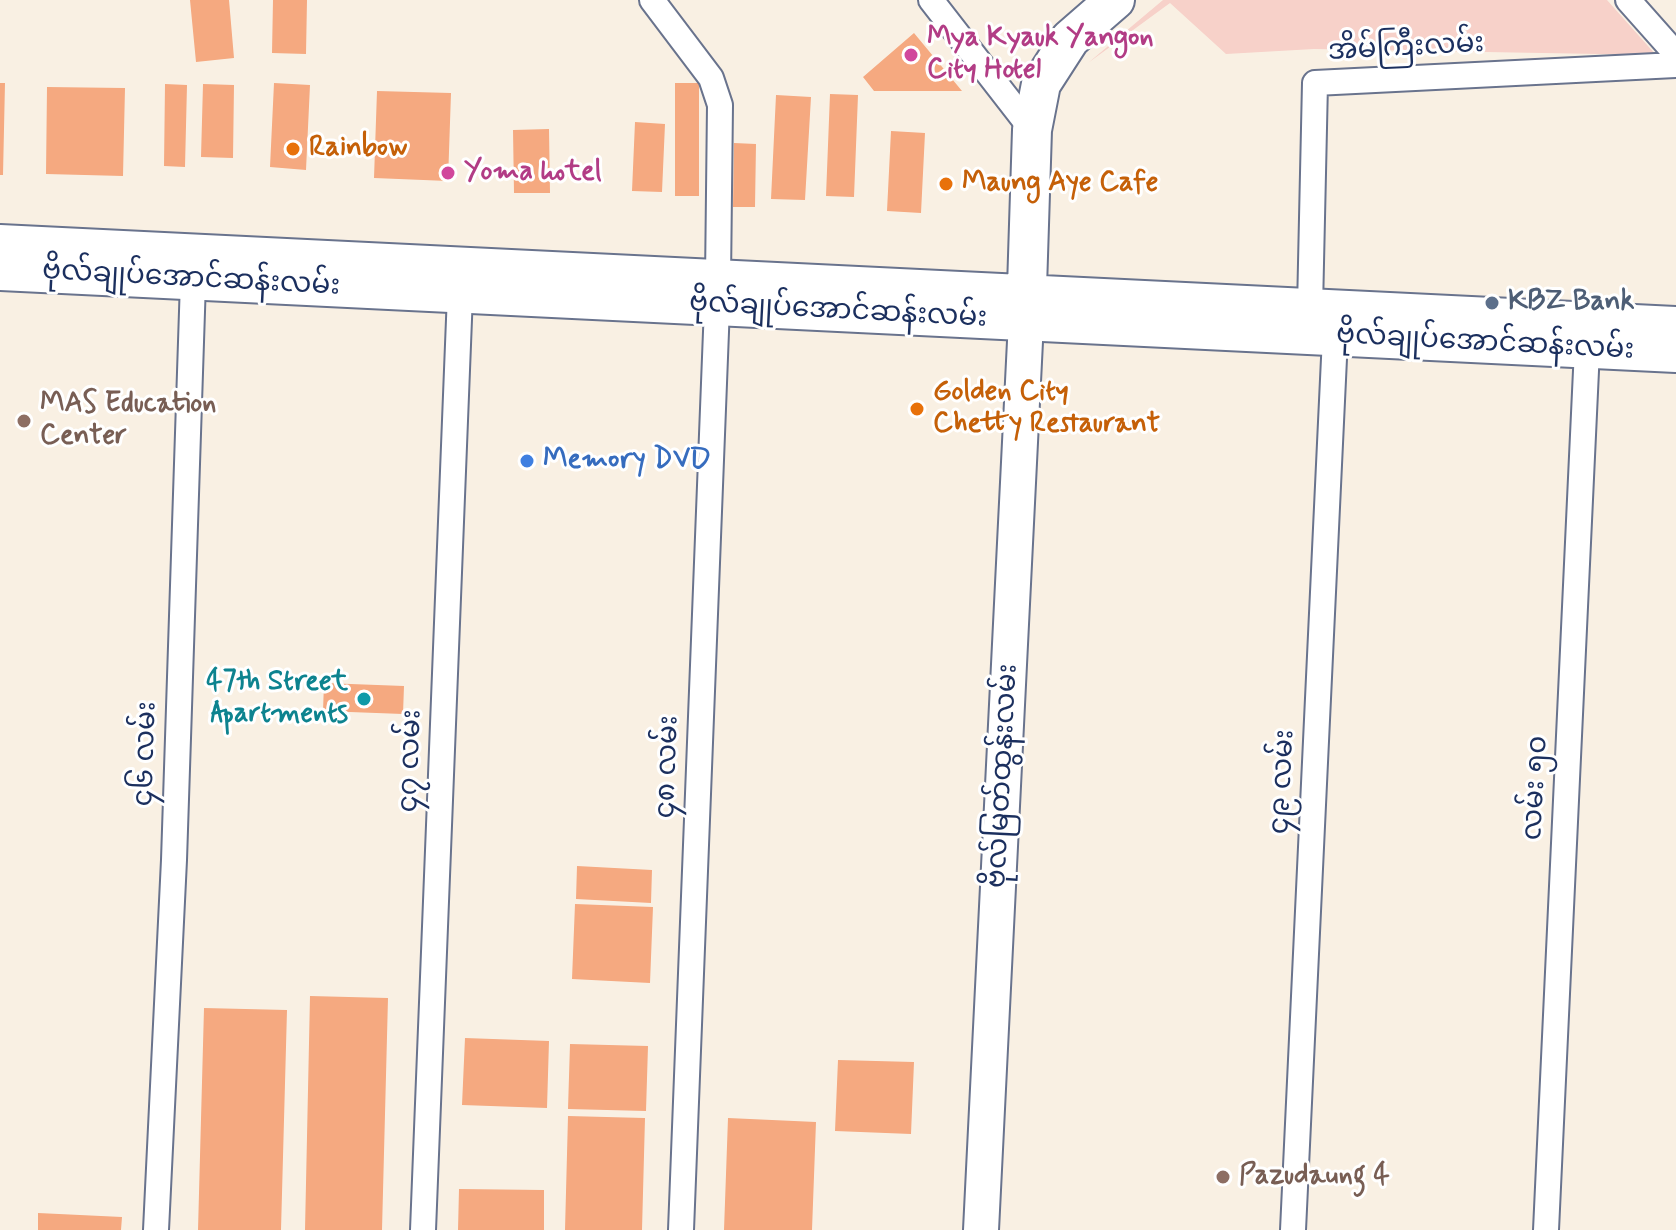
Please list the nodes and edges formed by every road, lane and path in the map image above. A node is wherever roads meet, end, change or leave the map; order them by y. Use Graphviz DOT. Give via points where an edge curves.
graph roads {
  1 [pos="652,0"];
  2 [pos="931,0"];
  3 [pos="1115,0"];
  4 [pos="1628,0"];
  5 [pos="1676,54"];
  6 [pos="1676,65"];
  7 [pos="1032,130"];
  8 [pos="0,244"];
  9 [pos="0,271"];
  10 [pos="193,281"];
  11 [pos="717,293"];
  12 [pos="460,294"];
  13 [pos="1027,308"];
  14 [pos="1310,308"];
  15 [pos="1676,326"];
  16 [pos="1335,337"];
  17 [pos="1587,349"];
  18 [pos="1676,353"];
  19 [pos="156,1230"];
  20 [pos="423,1230"];
  21 [pos="681,1230"];
  22 [pos="981,1230"];
  23 [pos="1293,1230"];
  24 [pos="1546,1230"];
  1 -- 11 [label="street, ၄၈ လမ်း" via="711,78 720,105"];
  2 -- 7 [label="street"];
  3 -- 7 [label="main road" via="1070,39 1041,84"];
  4 -- 5 [label="street"];
  6 -- 14 [label="street, အိမ်ကြီးလမ်း" via="1315,83"];
  7 -- 13 [label="main road"];
  8 -- 11 [label="main road, ဗိုလ်ချုပ်အောင်ဆန်းလမ်း"];
  9 -- 10 [label="main road, ဗိုလ်ချုပ်အောင်ဆန်းလမ်း"];
  10 -- 12 [label="main road, ဗိုလ်ချုပ်အောင်ဆန်းလမ်း"];
  10 -- 19 [label="street, ၄၆ လမ်း"];
  11 -- 12 [label="main road, ဗိုလ်ချုပ်အောင်ဆန်းလမ်း"];
  11 -- 13 [label="main road, ဗိုလ်ချုပ်အောင်ဆန်းလမ်း"];
  11 -- 21 [label="street, ၄၈ လမ်း"];
  12 -- 20 [label="street, ၄၇ လမ်း"];
  13 -- 14 [label="main road, ဗိုလ်ချုပ်အောင်ဆန်းလမ်း"];
  13 -- 16 [label="main road, ဗိုလ်ချုပ်အောင်ဆန်းလမ်း"];
  13 -- 22 [label="main road, ဗိုလ်မြတ်ထွန်းလမ်း"];
  14 -- 15 [label="main road, ဗိုလ်ချုပ်အောင်ဆန်းလမ်း"];
  16 -- 17 [label="main road, ဗိုလ်ချုပ်အောင်ဆန်းလမ်း"];
  16 -- 23 [label="street, ၄၉ လမ်း"];
  17 -- 18 [label="main road, ဗိုလ်ချုပ်အောင်ဆန်းလမ်း"];
  17 -- 24 [label="street, လမ်း ၅၀"];
}
